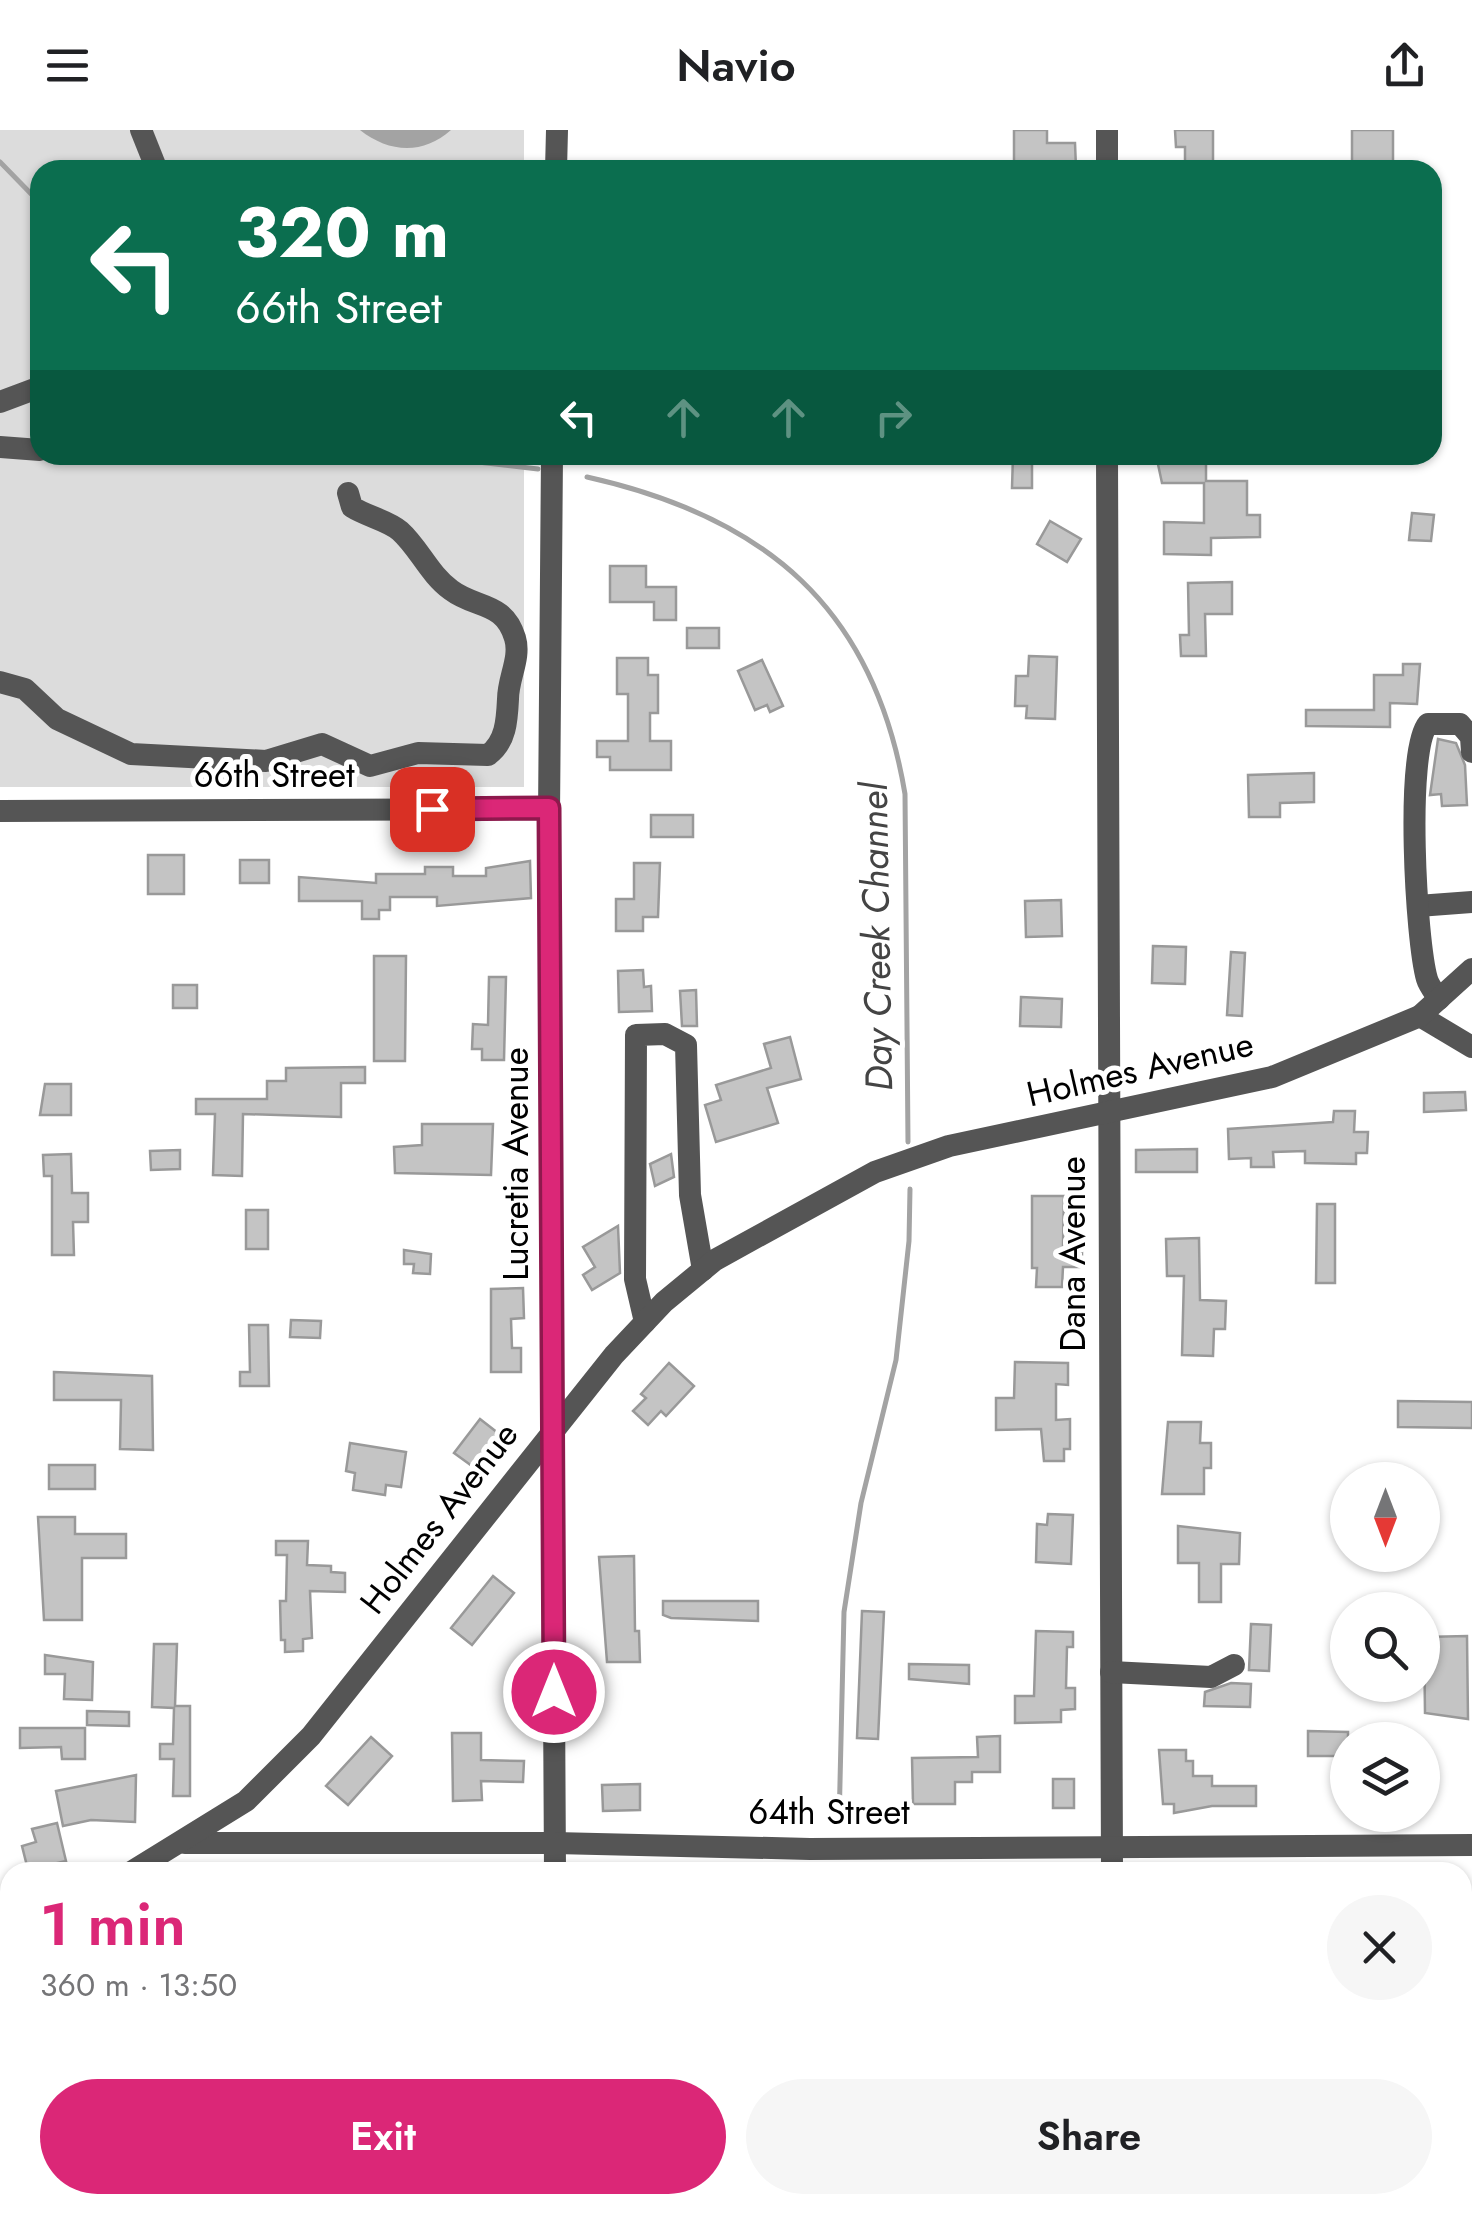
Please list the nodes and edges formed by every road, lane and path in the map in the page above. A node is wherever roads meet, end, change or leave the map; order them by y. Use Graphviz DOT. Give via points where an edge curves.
graph roads {
  1 [pos="141,130"];
  2 [pos="557,130"];
  3 [pos="1107,130"];
  4 [pos="152,160"];
  5 [pos="556,160"];
  6 [pos="1107,160"];
  7 [pos="30,391"];
  8 [pos="0,402"];
  9 [pos="0,447"];
  10 [pos="30,449"];
  11 [pos="552,465"];
  12 [pos="1107,465"];
  13 [pos="348,493"];
  14 [pos="0,682"];
  15 [pos="1472,752"];
  16 [pos="549,808"];
  17 [pos="0,811"];
  18 [pos="1472,902"];
  19 [pos="1418,906"];
  20 [pos="1472,969"];
  21 [pos="1439,1000"];
  22 [pos="1420,1016"];
  23 [pos="1472,1047"];
  24 [pos="1107,1115"];
  25 [pos="703,1270"];
  26 [pos="645,1322"];
  27 [pos="553,1430"];
  28 [pos="1234,1665"];
  29 [pos="1111,1672"];
  30 [pos="556,1842"];
  31 [pos="185,1843"];
  32 [pos="1112,1844"];
  33 [pos="1472,1845"];
  34 [pos="150,1862"];
  35 [pos="556,1862"];
  36 [pos="1112,1862"];
  1 -- 4 [label="street"];
  2 -- 5 [label="street"];
  3 -- 6 [label="street"];
  7 -- 8 [label="street"];
  9 -- 10 [label="street"];
  11 -- 16 [label="street, Lucretia Avenue"];
  12 -- 24 [label="street, Dana Avenue"];
  13 -- 14 [label="street" via="352,507 399,529 442,584 490,604 512,629 517,657 506,722 488,755 418,753 370,766 322,744 266,761 131,754 57,719 25,689"];
  15 -- 19 [label="street" via="1460,724 1424,727 1415,765"];
  16 -- 17 [label="street, 66th Street"];
  16 -- 27 [label="street, Lucretia Avenue"];
  18 -- 19 [label="street"];
  19 -- 21 [label="street" via="1427,981"];
  20 -- 21 [label="street, Holmes Avenue"];
  21 -- 22 [label="street, Holmes Avenue"];
  22 -- 23 [label="street"];
  22 -- 24 [label="street, Holmes Avenue" via="1272,1077"];
  24 -- 25 [label="street, Holmes Avenue" via="948,1146 875,1172"];
  24 -- 29 [label="street, Dana Avenue"];
  25 -- 26 [label="street, Holmes Avenue"];
  25 -- 26 [label="street" via="690,1196 686,1045 665,1034 636,1035 635,1279"];
  26 -- 27 [label="street, Holmes Avenue"];
  27 -- 30 [label="street, Lucretia Avenue"];
  27 -- 31 [label="street, Holmes Avenue" via="311,1736 246,1801"];
  28 -- 29 [label="street" via="1211,1676"];
  29 -- 32 [label="street, Dana Avenue"];
  30 -- 31 [label="street, 64th Street"];
  30 -- 32 [label="street, 64th Street" via="810,1849"];
  30 -- 35 [label="street, Lucretia Avenue"];
  31 -- 34 [label="street, Holmes Avenue"];
  32 -- 33 [label="street, 64th Street"];
  32 -- 36 [label="street, Dana Avenue"];
}
